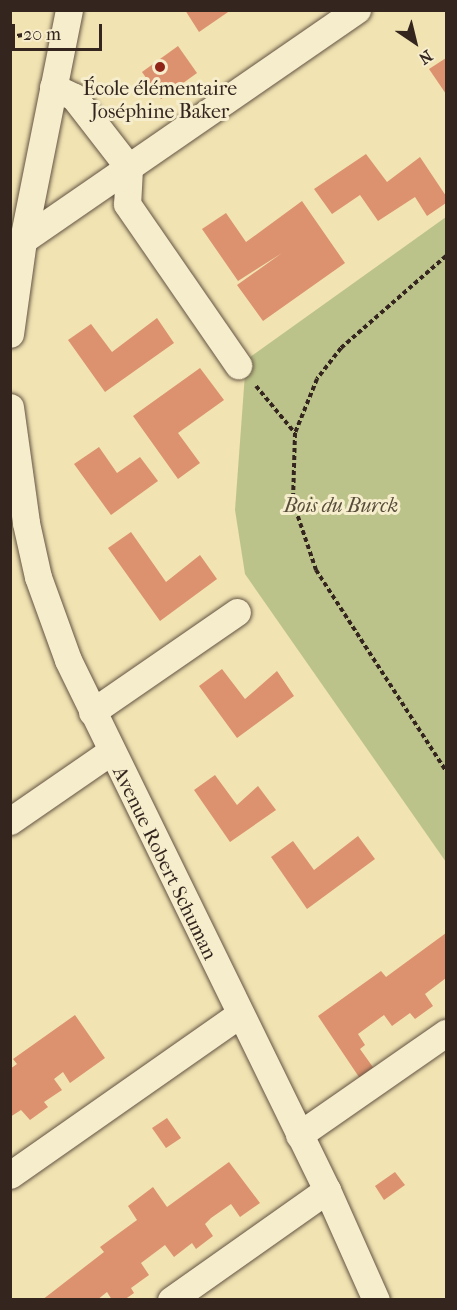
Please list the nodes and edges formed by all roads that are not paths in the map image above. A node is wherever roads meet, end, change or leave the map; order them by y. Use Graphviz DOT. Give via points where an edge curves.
graph roads {
  1 [pos="69,10"];
  2 [pos="357,10"];
  3 [pos="54,87"];
  4 [pos="129,168"];
  5 [pos="23,240"];
  6 [pos="10,334"];
  7 [pos="238,365"];
  8 [pos="10,407"];
  9 [pos="237,612"];
  10 [pos="92,712"];
  11 [pos="110,752"];
  12 [pos="10,821"];
  13 [pos="240,1014"];
  14 [pos="447,1033"];
  15 [pos="299,1135"];
  16 [pos="10,1175"];
  17 [pos="327,1190"];
  18 [pos="171,1299"];
  19 [pos="376,1299"];
  1 -- 3 [label="street"];
  2 -- 4 [label="street"];
  3 -- 4 [label="street" via="74,97"];
  3 -- 5 [label="street"];
  4 -- 5 [label="street"];
  4 -- 7 [label="street" via="128,204"];
  5 -- 6 [label="street"];
  8 -- 10 [label="street, Avenue Robert Schuman" via="26,523 38,577"];
  9 -- 10 [label="street"];
  10 -- 11 [label="street, Avenue Robert Schuman"];
  11 -- 12 [label="street"];
  11 -- 13 [label="street, Avenue Robert Schuman"];
  13 -- 15 [label="street, Avenue Robert Schuman"];
  13 -- 16 [label="street"];
  14 -- 15 [label="street"];
  15 -- 17 [label="street, Avenue Robert Schuman"];
  17 -- 18 [label="street"];
  17 -- 19 [label="street, Avenue Robert Schuman"];
}
